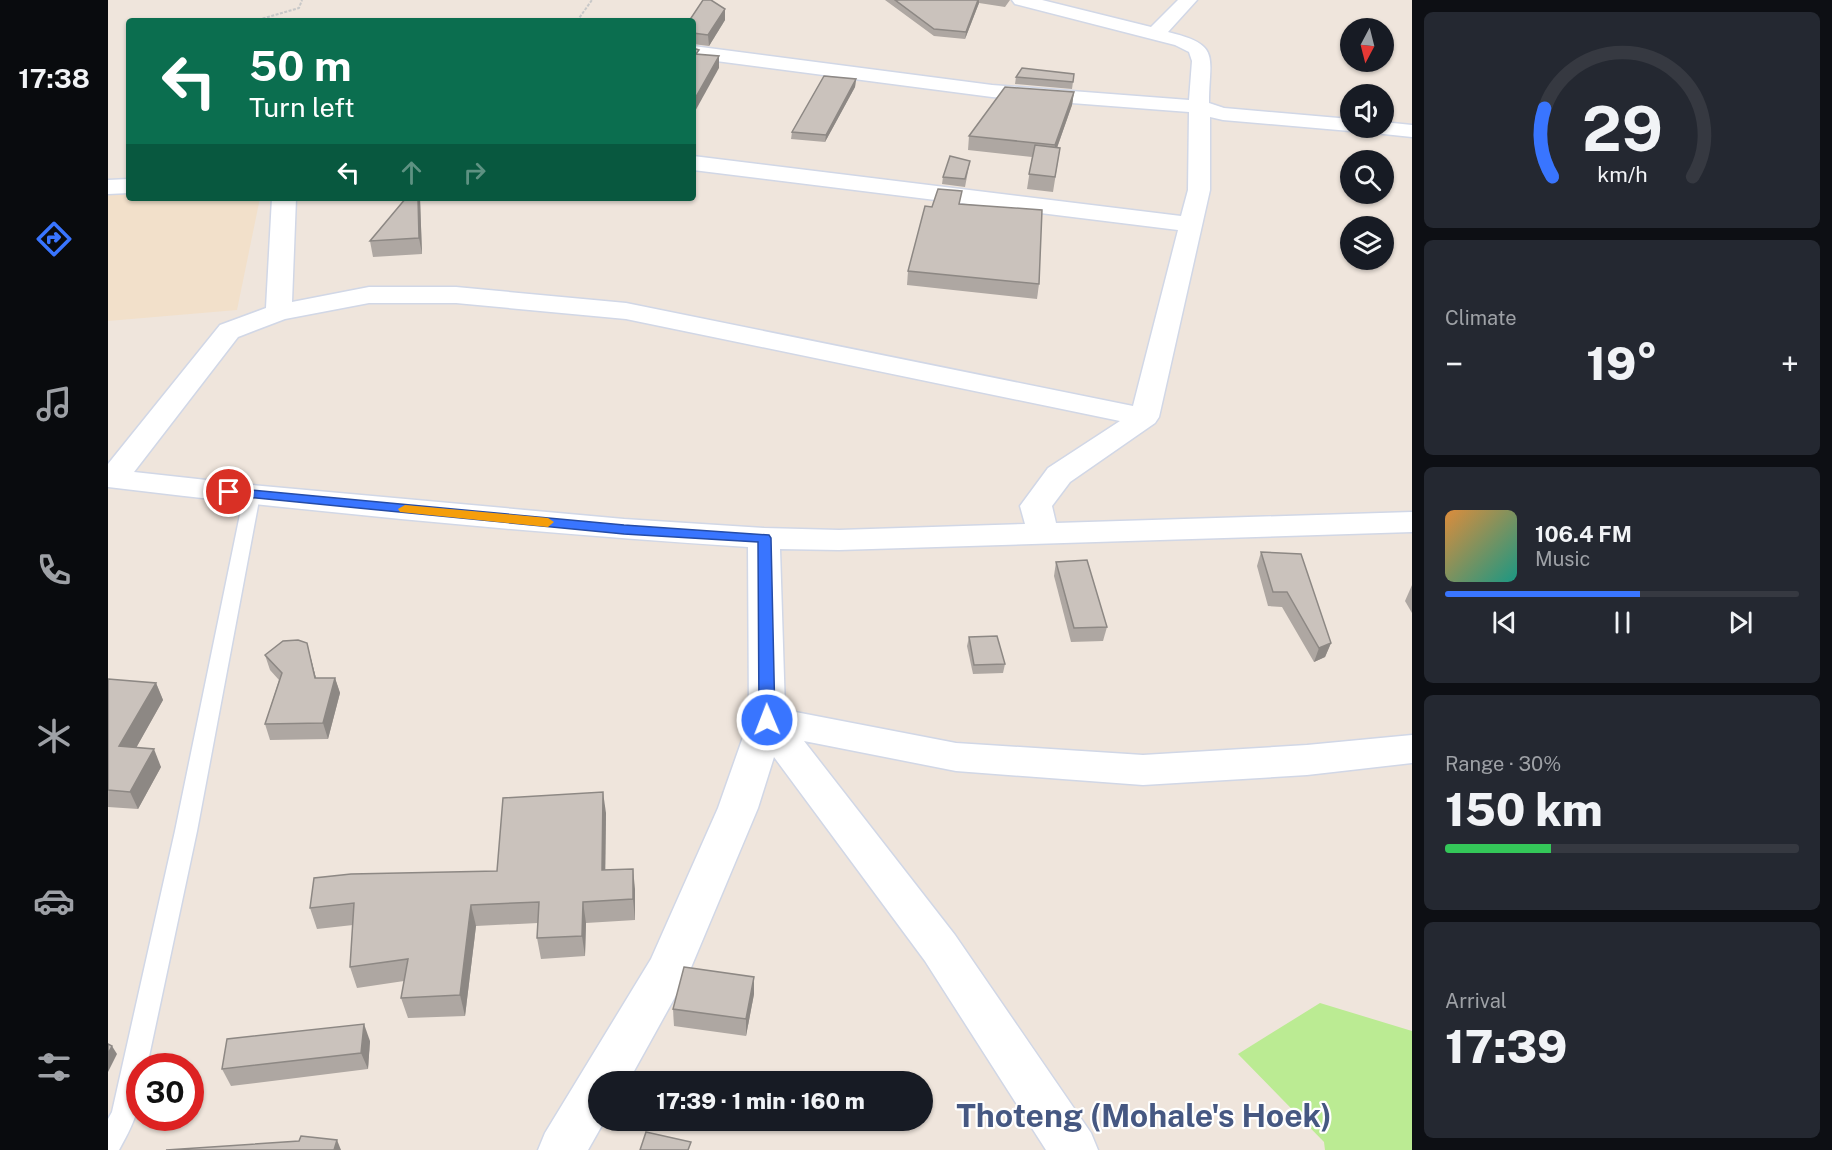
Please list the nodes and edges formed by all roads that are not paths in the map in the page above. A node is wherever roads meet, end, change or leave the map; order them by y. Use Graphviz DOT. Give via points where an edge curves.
graph roads {
  1 [pos="1022,0"];
  2 [pos="1188,0"];
  3 [pos="1155,33"];
  4 [pos="696,52"];
  5 [pos="1199,106"];
  6 [pos="1340,124"];
  7 [pos="1394,129"];
  8 [pos="1412,131"];
  9 [pos="696,163"];
  10 [pos="126,186"];
  11 [pos="108,188"];
  12 [pos="284,201"];
  13 [pos="1191,224"];
  14 [pos="279,312"];
  15 [pos="1145,417"];
  16 [pos="111,478"];
  17 [pos="252,495"];
  18 [pos="1412,522"];
  19 [pos="1043,532"];
  20 [pos="764,538"];
  21 [pos="767,720"];
  22 [pos="1412,749"];
  23 [pos="609,1071"];
  24 [pos="588,1106"];
  25 [pos="108,1144"];
  26 [pos="562,1150"];
  27 [pos="1074,1150"];
  1 -- 3 [label="street"];
  2 -- 3 [label="street"];
  3 -- 5 [label="street" via="1197,49 1202,61"];
  4 -- 5 [label="street" via="992,91"];
  5 -- 6 [label="street" via="1223,114"];
  5 -- 13 [label="street" via="1198,190"];
  7 -- 8 [label="street"];
  9 -- 13 [label="street"];
  10 -- 11 [label="street"];
  12 -- 14 [label="street"];
  13 -- 15 [label="street"];
  14 -- 15 [label="street" via="369,295 456,295 626,311"];
  14 -- 16 [label="street" via="230,331"];
  15 -- 19 [label="street" via="1059,475 1036,506"];
  16 -- 17 [label="street"];
  17 -- 20 [label="street"];
  17 -- 25 [label="lane" via="127,1104"];
  18 -- 19 [label="street"];
  19 -- 20 [label="street" via="839,540"];
  20 -- 21 [label="street"];
  21 -- 22 [label="street" via="956,757 1143,771"];
  21 -- 23 [label="street" via="738,808 668,970"];
  21 -- 27 [label="street" via="940,948"];
  24 -- 26 [label="street"];
}
